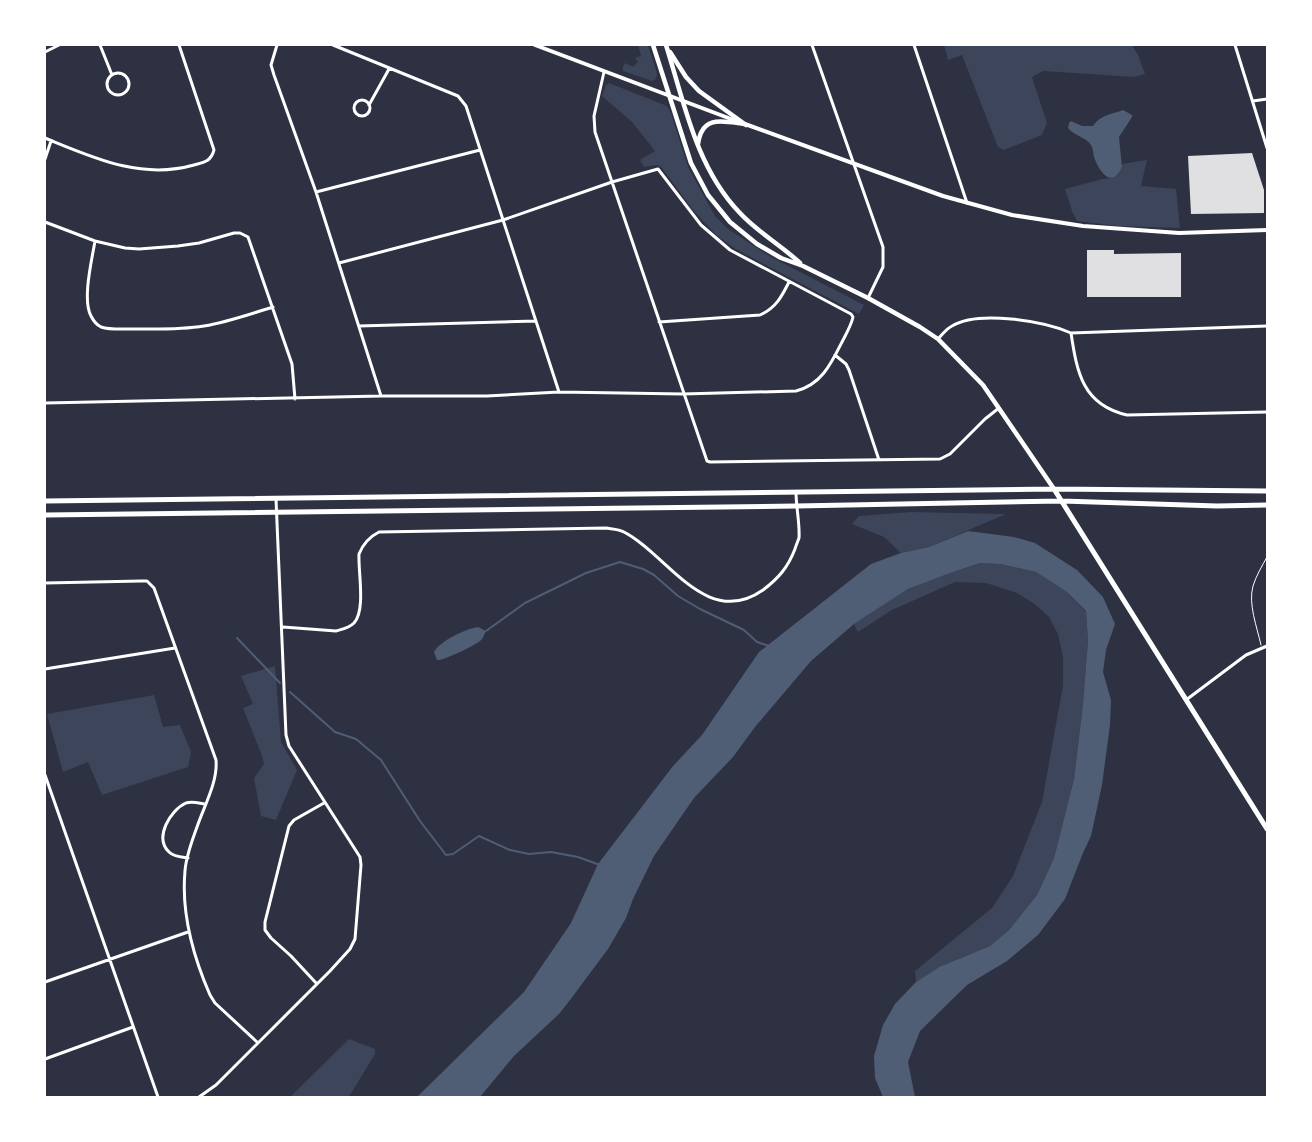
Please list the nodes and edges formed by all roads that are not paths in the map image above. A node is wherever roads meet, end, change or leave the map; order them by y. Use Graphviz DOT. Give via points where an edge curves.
graph roads {
  1 [pos="59,45"];
  2 [pos="100,45"];
  3 [pos="181,45"];
  4 [pos="277,45"];
  5 [pos="332,45"];
  6 [pos="535,45"];
  7 [pos="653,45"];
  8 [pos="812,45"];
  9 [pos="914,45"];
  10 [pos="1235,45"];
  11 [pos="340,46"];
  12 [pos="666,46"];
  13 [pos="45,52"];
  14 [pos="389,69"];
  15 [pos="604,72"];
  16 [pos="112,75"];
  17 [pos="669,97"];
  18 [pos="1267,99"];
  19 [pos="1253,101"];
  20 [pos="684,102"];
  21 [pos="369,105"];
  22 [pos="746,124"];
  23 [pos="45,138"];
  24 [pos="51,141"];
  25 [pos="698,145"];
  26 [pos="1267,148"];
  27 [pos="480,150"];
  28 [pos="45,159"];
  29 [pos="852,164"];
  30 [pos="612,182"];
  31 [pos="316,192"];
  32 [pos="967,203"];
  33 [pos="503,220"];
  34 [pos="45,222"];
  35 [pos="1267,230"];
  36 [pos="94,241"];
  37 [pos="339,263"];
  38 [pos="803,266"];
  39 [pos="789,282"];
  40 [pos="868,298"];
  41 [pos="273,307"];
  42 [pos="536,321"];
  43 [pos="659,322"];
  44 [pos="359,326"];
  45 [pos="1267,326"];
  46 [pos="1071,333"];
  47 [pos="938,340"];
  48 [pos="835,355"];
  49 [pos="559,392"];
  50 [pos="683,394"];
  51 [pos="381,396"];
  52 [pos="295,399"];
  53 [pos="45,403"];
  54 [pos="999,408"];
  55 [pos="1267,412"];
  56 [pos="879,460"];
  57 [pos="1054,489"];
  58 [pos="1267,491"];
  59 [pos="796,492"];
  60 [pos="276,499"];
  61 [pos="1062,500"];
  62 [pos="45,501"];
  63 [pos="1267,505"];
  64 [pos="796,506"];
  65 [pos="277,513"];
  66 [pos="45,515"];
  67 [pos="45,583"];
  68 [pos="283,627"];
  69 [pos="1267,646"];
  70 [pos="175,648"];
  71 [pos="45,669"];
  72 [pos="1186,701"];
  73 [pos="45,775"];
  74 [pos="324,803"];
  75 [pos="205,804"];
  76 [pos="1267,829"];
  77 [pos="188,858"];
  78 [pos="188,932"];
  79 [pos="110,959"];
  80 [pos="45,982"];
  81 [pos="317,984"];
  82 [pos="133,1027"];
  83 [pos="257,1042"];
  84 [pos="45,1059"];
  85 [pos="158,1097"];
  86 [pos="199,1097"];
  1 -- 13 [label="street"];
  2 -- 16 [label="street"];
  3 -- 24 [label="street" via="214,150 207,161 188,167 144,170 110,163"];
  4 -- 31 [label="street" via="272,65 274,75"];
  5 -- 11 [label="street"];
  6 -- 15 [label="street"];
  7 -- 17 [label="main road"];
  8 -- 29 [label="street"];
  9 -- 32 [label="street"];
  10 -- 19 [label="street"];
  11 -- 14 [label="street"];
  12 -- 20 [label="main road"];
  12 -- 22 [label="main road" via="699,91"];
  14 -- 21 [label="street"];
  14 -- 27 [label="street" via="458,96 466,106"];
  15 -- 17 [label="street"];
  15 -- 30 [label="street" via="594,124"];
  16 -- 16 [label="street" via="122,74 128,79 126,92 120,95 110,92 108,81"];
  17 -- 20 [label="street"];
  17 -- 38 [label="main road" via="691,164 708,196 730,222 750,238 781,258"];
  18 -- 19 [label="street"];
  19 -- 26 [label="street"];
  20 -- 22 [label="street"];
  20 -- 25 [label="main road"];
  21 -- 21 [label="street" via="364,116 355,112 358,101"];
  22 -- 25 [label="main road" via="713,121 702,130"];
  22 -- 29 [label="street"];
  23 -- 24 [label="street"];
  24 -- 28 [label="street"];
  25 -- 38 [label="main road" via="710,171 738,211"];
  27 -- 31 [label="street"];
  27 -- 33 [label="street"];
  29 -- 32 [label="street"];
  29 -- 40 [label="street" via="883,247 883,266"];
  30 -- 33 [label="street"];
  30 -- 39 [label="street" via="658,169 713,237 730,250"];
  30 -- 43 [label="street"];
  31 -- 37 [label="street"];
  32 -- 35 [label="street" via="1012,215 1083,226 1179,233"];
  33 -- 37 [label="street"];
  33 -- 42 [label="street"];
  34 -- 36 [label="street"];
  36 -- 41 [label="street" via="125,248 153,248 199,243 240,233 248,237"];
  36 -- 41 [label="street" via="88,301 90,314 101,327 202,327"];
  37 -- 44 [label="street"];
  38 -- 40 [label="main road"];
  39 -- 43 [label="street" via="776,305 760,315"];
  39 -- 48 [label="street" via="853,317"];
  40 -- 47 [label="main road"];
  41 -- 52 [label="street" via="292,364"];
  42 -- 44 [label="street"];
  42 -- 49 [label="street"];
  43 -- 50 [label="street"];
  44 -- 51 [label="street"];
  45 -- 46 [label="street"];
  46 -- 47 [label="street" via="1044,323 994,319 961,322 945,331"];
  46 -- 55 [label="street" via="1081,379 1089,394 1099,404 1115,412 1127,415"];
  47 -- 54 [label="main road" via="974,374"];
  48 -- 50 [label="street" via="821,377 796,391"];
  48 -- 56 [label="street" via="850,370"];
  49 -- 50 [label="street"];
  49 -- 51 [label="street"];
  50 -- 56 [label="street" via="707,461"];
  51 -- 52 [label="street"];
  52 -- 53 [label="street"];
  54 -- 56 [label="street" via="946,457"];
  54 -- 57 [label="main road"];
  57 -- 58 [label="main road"];
  57 -- 59 [label="main road"];
  57 -- 61 [label="main road"];
  59 -- 60 [label="main road"];
  59 -- 64 [label="street"];
  60 -- 62 [label="main road"];
  60 -- 65 [label="street"];
  61 -- 63 [label="main road"];
  61 -- 64 [label="main road"];
  61 -- 72 [label="main road"];
  64 -- 65 [label="main road"];
  64 -- 68 [label="street" via="799,538 785,571 757,594 734,601 703,595 630,536 616,529 379,532 368,539 359,554 360,611 354,624 336,631"];
  65 -- 66 [label="main road"];
  65 -- 68 [label="street"];
  67 -- 70 [label="street" via="147,581 154,588"];
  68 -- 74 [label="street" via="286,735 289,746"];
  69 -- 72 [label="street" via="1246,655"];
  70 -- 71 [label="street"];
  70 -- 75 [label="street" via="216,760 216,774"];
  72 -- 76 [label="main road"];
  73 -- 79 [label="street"];
  74 -- 81 [label="street" via="360,857 361,865 355,939"];
  74 -- 81 [label="street" via="289,826 265,922 265,930 271,938"];
  75 -- 77 [label="street"];
  75 -- 77 [label="street" via="186,803 174,812 163,834 168,851 174,856"];
  77 -- 78 [label="street" via="185,870"];
  78 -- 79 [label="street"];
  78 -- 83 [label="street" via="210,995"];
  79 -- 80 [label="street"];
  79 -- 82 [label="street"];
  81 -- 83 [label="street"];
  82 -- 84 [label="street"];
  82 -- 85 [label="street"];
  83 -- 86 [label="street" via="216,1085"];
}
